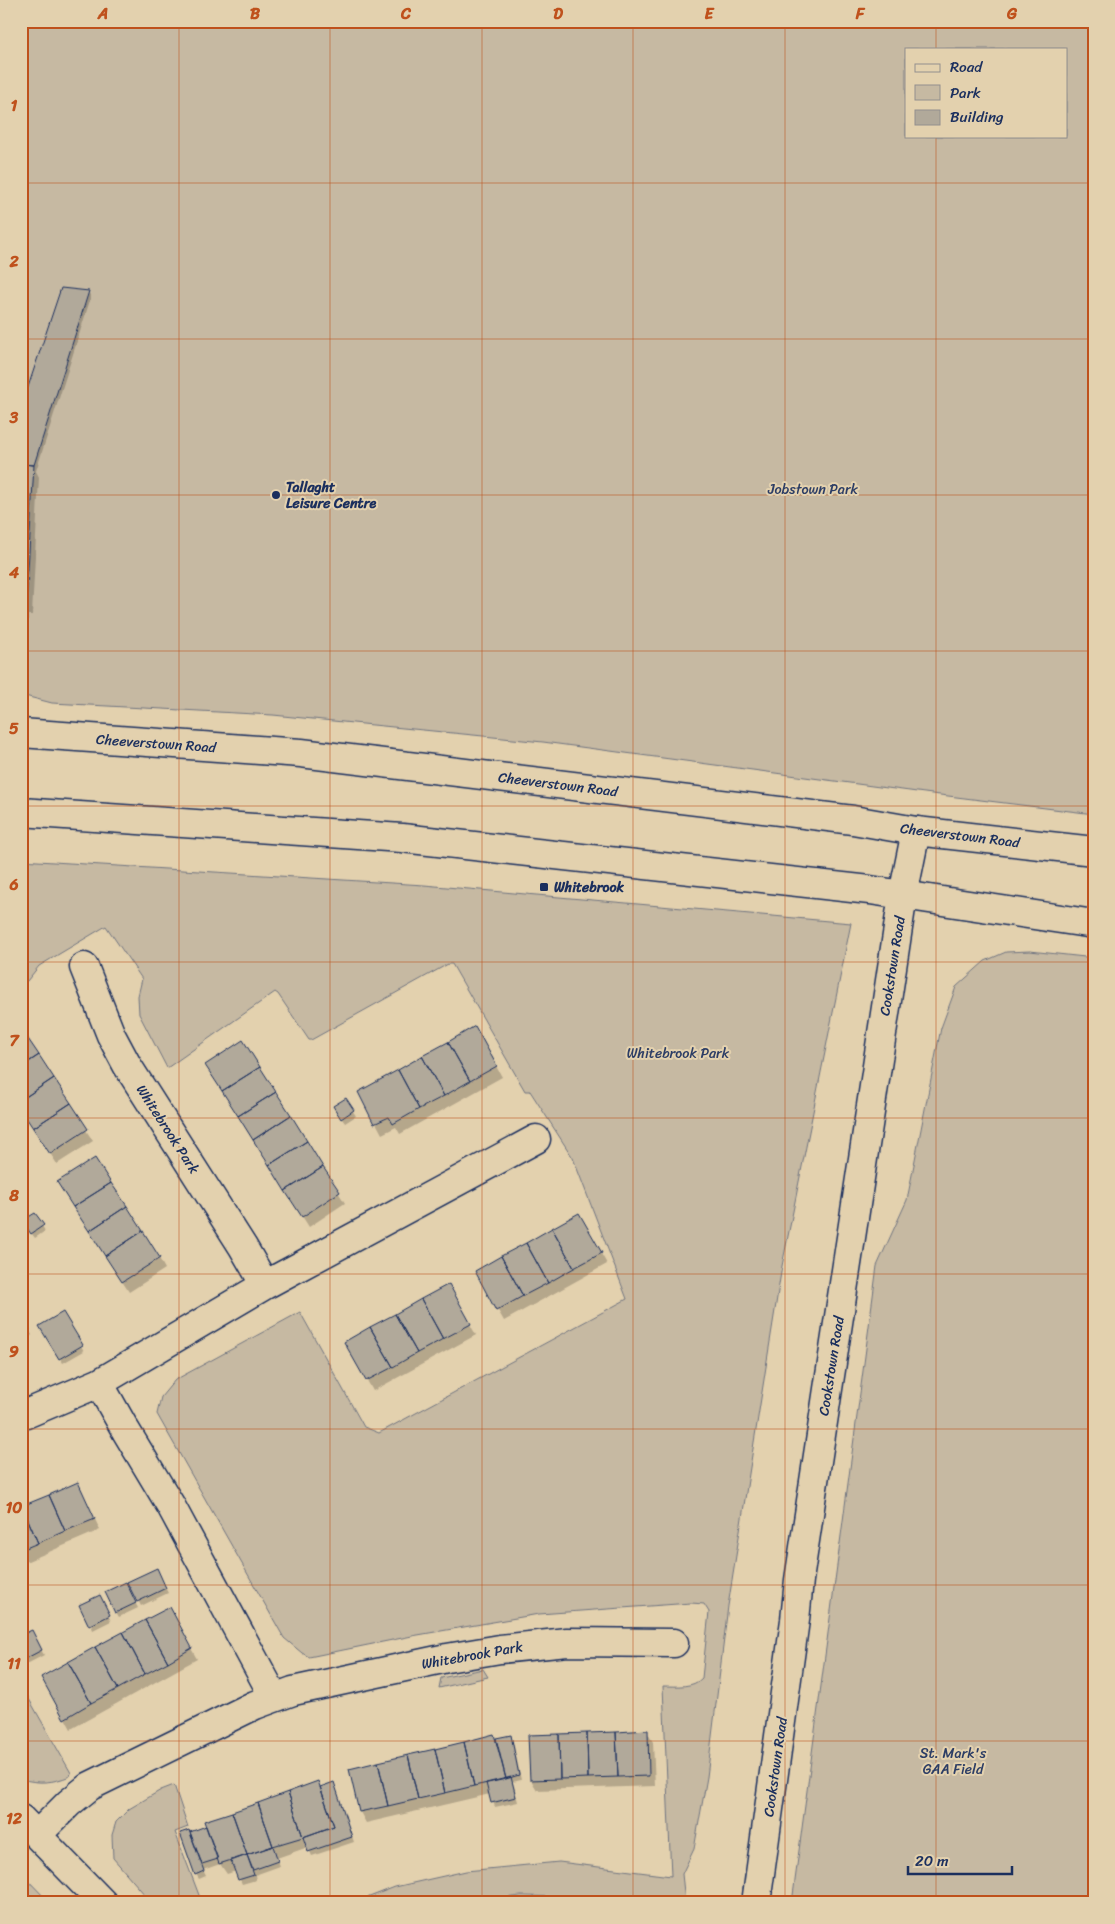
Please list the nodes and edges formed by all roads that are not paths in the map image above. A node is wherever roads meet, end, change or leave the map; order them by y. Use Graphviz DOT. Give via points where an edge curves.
graph roads {
  1 [pos="21,733"];
  2 [pos="21,812"];
  3 [pos="916,831"];
  4 [pos="1094,851"];
  5 [pos="903,895"];
  6 [pos="1094,924"];
  7 [pos="84,967"];
  8 [pos="536,1139"];
  9 [pos="265,1285"];
  10 [pos="99,1382"];
  11 [pos="21,1416"];
  12 [pos="674,1643"];
  13 [pos="274,1697"];
  14 [pos="29,1827"];
  15 [pos="103,1903"];
  16 [pos="756,1903"];
  1 -- 3 [label="street, Cheeverstown Road" via="301,753 853,820"];
  2 -- 5 [label="street" via="402,838"];
  3 -- 4 [label="street, Cheeverstown Road"];
  3 -- 5 [label="street, Cookstown Road"];
  5 -- 6 [label="street"];
  5 -- 16 [label="street, Cookstown Road" via="799,1580"];
  7 -- 9 [label="street, Whitebrook Park" via="111,1035 127,1065"];
  8 -- 9 [label="street"];
  9 -- 10 [label="street"];
  10 -- 11 [label="street"];
  10 -- 13 [label="street" via="171,1506"];
  12 -- 13 [label="street, Whitebrook Park" via="567,1642 500,1649 308,1687"];
  13 -- 14 [label="street, Whitebrook Park" via="90,1786"];
  14 -- 15 [label="street"];
}
